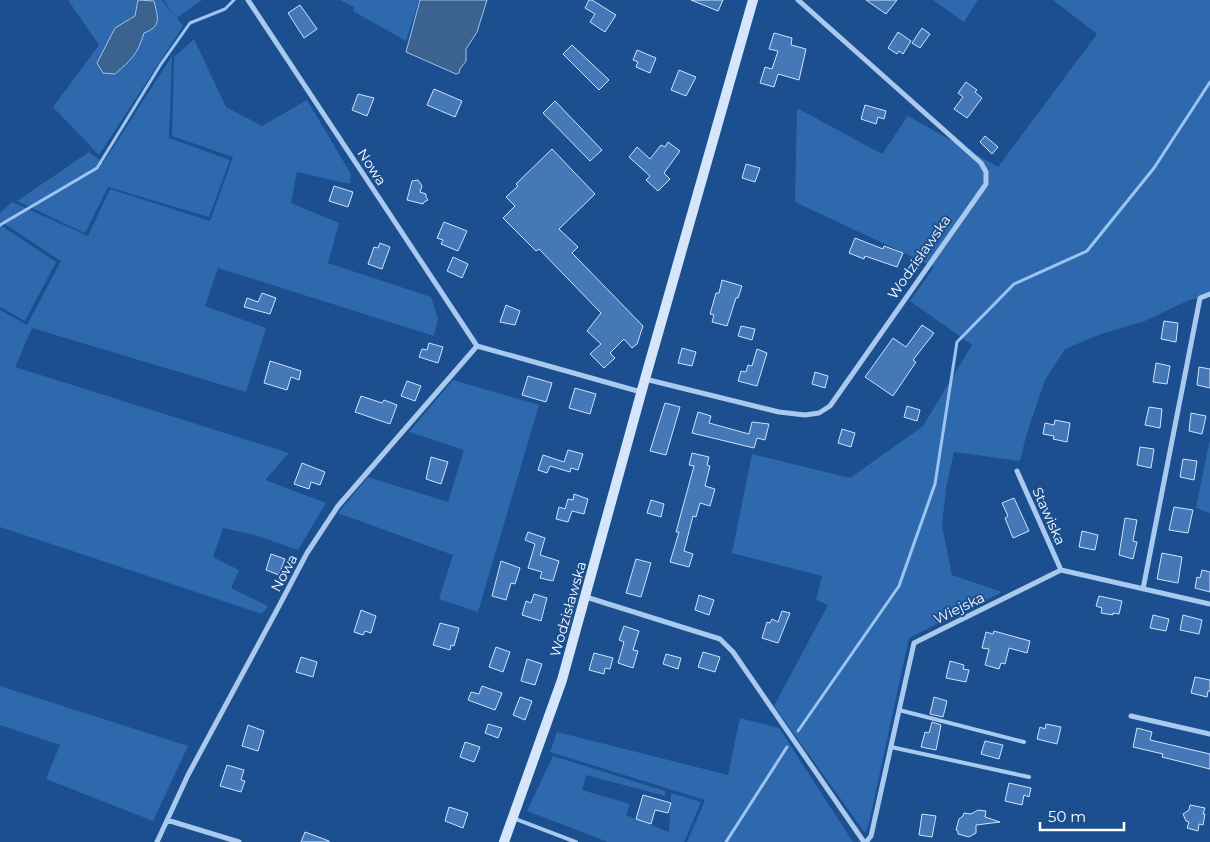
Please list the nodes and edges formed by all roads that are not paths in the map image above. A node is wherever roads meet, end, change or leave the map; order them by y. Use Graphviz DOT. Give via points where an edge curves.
graph roads {
  1 [pos="248,0"];
  2 [pos="753,0"];
  3 [pos="798,0"];
  4 [pos="1210,294"];
  5 [pos="477,346"];
  6 [pos="645,378"];
  7 [pos="642,392"];
  8 [pos="1017,471"];
  9 [pos="1061,570"];
  10 [pos="1143,589"];
  11 [pos="586,597"];
  12 [pos="1210,604"];
  13 [pos="899,710"];
  14 [pos="1131,716"];
  15 [pos="1210,734"];
  16 [pos="1024,742"];
  17 [pos="891,747"];
  18 [pos="1030,778"];
  19 [pos="513,818"];
  20 [pos="167,820"];
  21 [pos="158,842"];
  22 [pos="238,842"];
  23 [pos="504,842"];
  24 [pos="576,842"];
  25 [pos="865,842"];
  1 -- 5 [label="street, Nowa"];
  2 -- 6 [label="street, Wodzisławska"];
  3 -- 6 [label="street, Wodzisławska" via="981,163 986,172 986,184 830,406 819,413 779,412"];
  4 -- 10 [label="street" via="1200,298"];
  5 -- 7 [label="street"];
  5 -- 20 [label="street, Nowa" via="338,506 307,553"];
  6 -- 7 [label="street, Wodzisławska"];
  7 -- 11 [label="street, Wodzisławska"];
  8 -- 9 [label="street, Stawiska"];
  9 -- 10 [label="street"];
  9 -- 13 [label="street, Wiejska" via="914,643"];
  10 -- 12 [label="street"];
  11 -- 19 [label="street, Wodzisławska" via="562,680"];
  11 -- 25 [label="street, Wiejska" via="720,638"];
  13 -- 16 [label="lane"];
  13 -- 17 [label="street, Wiejska"];
  14 -- 15 [label="street"];
  17 -- 18 [label="lane"];
  17 -- 25 [label="street, Wiejska" via="870,836"];
  19 -- 23 [label="street, Wodzisławska"];
  19 -- 24 [label="lane"];
  20 -- 21 [label="street, Nowa"];
  20 -- 22 [label="street"];
}
